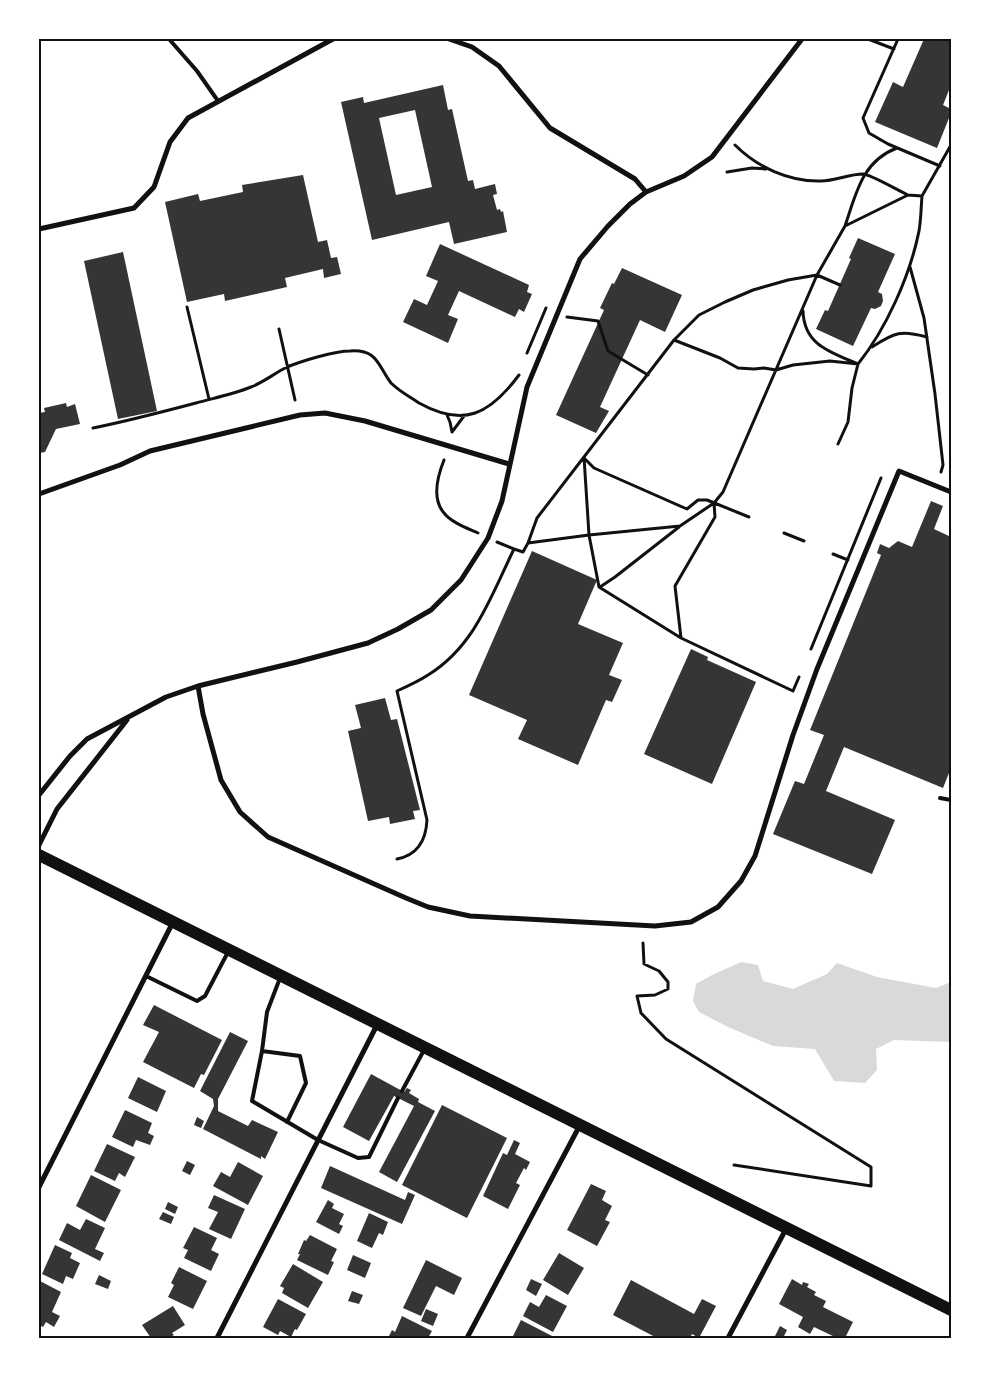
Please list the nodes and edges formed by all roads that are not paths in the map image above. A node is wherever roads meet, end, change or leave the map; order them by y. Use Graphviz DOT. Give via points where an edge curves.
graph roads {
  1 [pos="169,39"];
  2 [pos="333,39"];
  3 [pos="449,39"];
  4 [pos="802,39"];
  5 [pos="218,101"];
  6 [pos="646,192"];
  7 [pos="39,229"];
  8 [pos="509,464"];
  9 [pos="951,492"];
  10 [pos="39,494"];
  11 [pos="198,686"];
  12 [pos="129,717"];
  13 [pos="39,795"];
  14 [pos="940,798"];
  15 [pos="951,800"];
  16 [pos="39,845"];
  17 [pos="39,855"];
  18 [pos="173,922"];
  19 [pos="229,950"];
  20 [pos="146,976"];
  21 [pos="281,976"];
  22 [pos="377,1024"];
  23 [pos="425,1048"];
  24 [pos="262,1051"];
  25 [pos="402,1091"];
  26 [pos="398,1098"];
  27 [pos="287,1122"];
  28 [pos="580,1125"];
  29 [pos="318,1140"];
  30 [pos="39,1187"];
  31 [pos="786,1228"];
  32 [pos="951,1310"];
  33 [pos="217,1338"];
  34 [pos="466,1338"];
  35 [pos="728,1338"];
  1 -- 5 [label="lane"];
  2 -- 5 [label="street"];
  3 -- 6 [label="street" via="472,47 498,66 550,128 635,179"];
  4 -- 6 [label="street" via="712,157 684,176"];
  5 -- 7 [label="street" via="188,118 170,142 154,187 134,208"];
  6 -- 8 [label="street" via="608,226 580,259 527,386"];
  8 -- 10 [label="street" via="365,421 325,413 300,415 150,451"];
  8 -- 11 [label="street" via="502,501 488,538 461,580 430,610 368,643"];
  9 -- 11 [label="street" via="899,470 817,670 755,856 741,881 718,907 691,922 655,926 470,916 406,898 268,837 240,812 221,780"];
  11 -- 12 [label="street" via="166,697"];
  12 -- 13 [label="street" via="87,739"];
  12 -- 16 [label="street" via="57,809"];
  14 -- 15 [label="lane"];
  17 -- 18 [label="main road"];
  18 -- 19 [label="main road"];
  18 -- 20 [label="street"];
  19 -- 20 [label="lane" via="205,996 197,1001"];
  19 -- 21 [label="main road"];
  20 -- 30 [label="street"];
  21 -- 22 [label="main road"];
  21 -- 24 [label="lane" via="267,1012"];
  22 -- 23 [label="main road"];
  22 -- 29 [label="street"];
  23 -- 25 [label="lane"];
  23 -- 28 [label="main road"];
  24 -- 27 [label="lane" via="252,1102"];
  24 -- 27 [label="lane" via="300,1056 306,1083"];
  26 -- 29 [label="lane" via="369,1157 358,1158"];
  27 -- 29 [label="lane"];
  28 -- 31 [label="main road"];
  28 -- 34 [label="street"];
  29 -- 33 [label="street"];
  31 -- 32 [label="main road"];
  31 -- 35 [label="street"];
}
